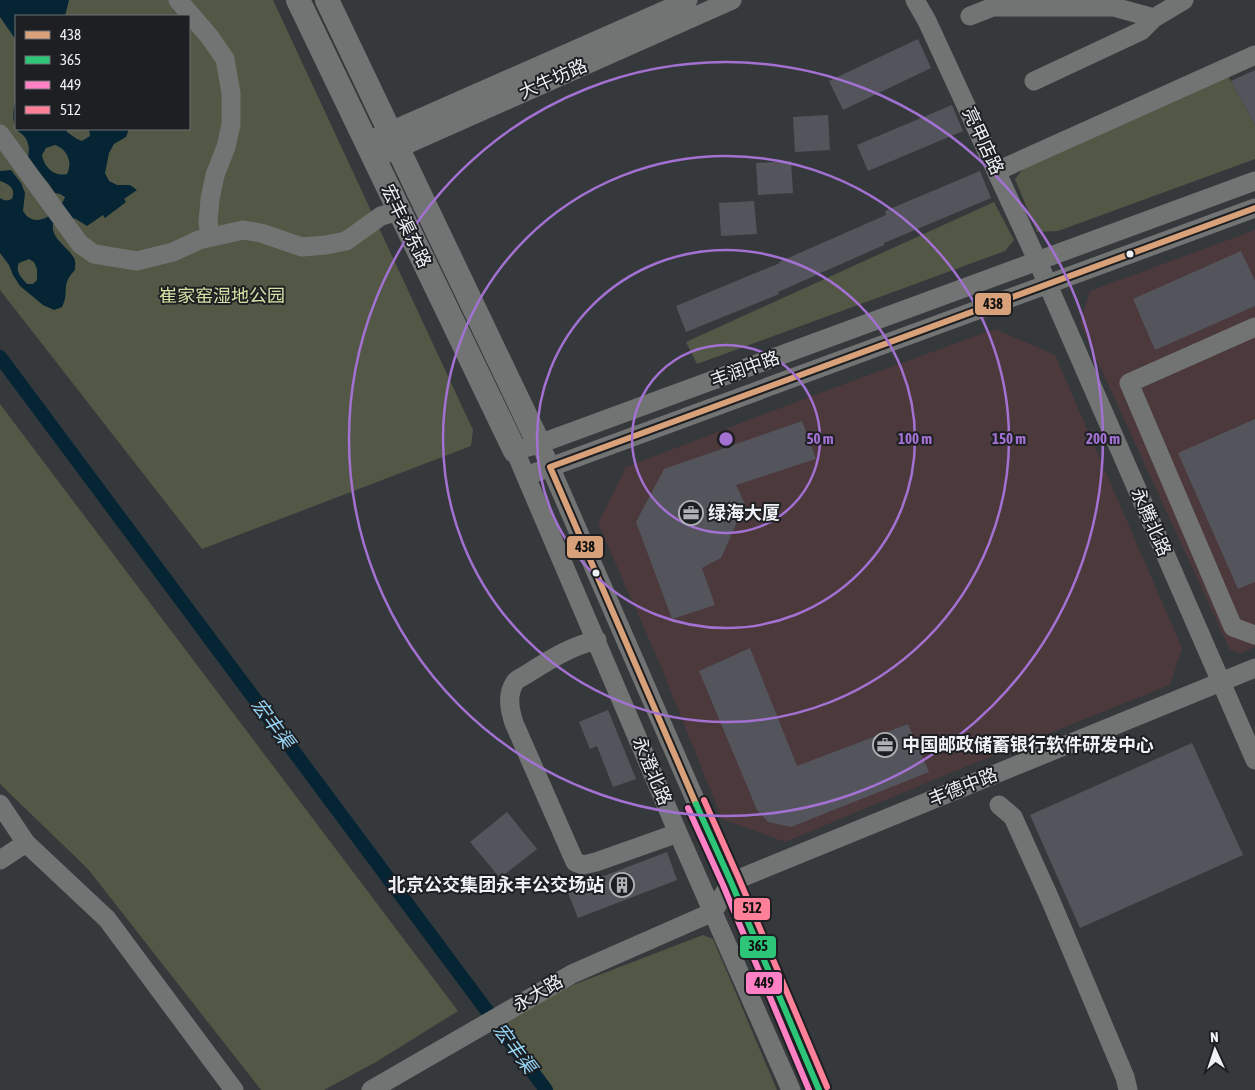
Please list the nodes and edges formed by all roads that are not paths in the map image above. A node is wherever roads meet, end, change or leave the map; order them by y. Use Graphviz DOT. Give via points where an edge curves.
graph roads {
  1 [pos="178,0"];
  2 [pos="298,0"];
  3 [pos="326,0"];
  4 [pos="688,0"];
  5 [pos="732,0"];
  6 [pos="914,0"];
  7 [pos="1141,0"];
  8 [pos="1184,0"];
  9 [pos="970,16"];
  10 [pos="1154,18"];
  11 [pos="1255,55"];
  12 [pos="1034,81"];
  13 [pos="0,134"];
  14 [pos="393,139"];
  15 [pos="370,150"];
  16 [pos="997,172"];
  17 [pos="1255,181"];
  18 [pos="1255,208"];
  19 [pos="399,210"];
  20 [pos="210,237"];
  21 [pos="1038,262"];
  22 [pos="1047,285"];
  23 [pos="1255,327"];
  24 [pos="539,444"];
  25 [pos="516,451"];
  26 [pos="550,467"];
  27 [pos="526,476"];
  28 [pos="1255,635"];
  29 [pos="597,640"];
  30 [pos="1255,668"];
  31 [pos="1221,682"];
  32 [pos="1255,760"];
  33 [pos="0,804"];
  34 [pos="1000,805"];
  35 [pos="678,833"];
  36 [pos="26,842"];
  37 [pos="0,860"];
  38 [pos="731,882"];
  39 [pos="714,912"];
  40 [pos="234,1090"];
  41 [pos="371,1090"];
  42 [pos="791,1090"];
  43 [pos="819,1090"];
  44 [pos="1128,1090"];
  1 -- 20 [label="street" via="224,59 231,93 231,125 210,199"];
  2 -- 15 [label="main road, 宏丰渠东路"];
  3 -- 14 [label="main road, 宏丰渠东路"];
  4 -- 14 [label="street, 大牛坊路"];
  5 -- 14 [label="street, 大牛坊路"];
  6 -- 16 [label="street, 亮甲店路" via="927,21"];
  7 -- 10 [label="street"];
  8 -- 10 [label="street"];
  9 -- 10 [label="street" via="993,7 1114,7"];
  10 -- 12 [label="street" via="1142,31"];
  11 -- 16 [label="street"];
  13 -- 20 [label="street" via="80,244 94,254 137,261 173,252"];
  14 -- 15 [label="street, 大牛坊路"];
  14 -- 24 [label="main road, 宏丰渠东路"];
  15 -- 19 [label="main road, 宏丰渠东路"];
  16 -- 21 [label="street, 亮甲店路"];
  17 -- 21 [label="street, 丰润中路"];
  18 -- 22 [label="street, 丰润中路"];
  19 -- 20 [label="street" via="381,216 346,241 326,245 302,247 243,230"];
  19 -- 25 [label="main road, 宏丰渠东路"];
  21 -- 22 [label="street, 亮甲店路"];
  21 -- 24 [label="street, 丰润中路"];
  22 -- 26 [label="street, 丰润中路"];
  22 -- 31 [label="street, 永腾北路"];
  23 -- 28 [label="street" via="1130,383 1233,627"];
  24 -- 25 [label="street, 丰润中路"];
  24 -- 26 [label="street, 永澄北路"];
  25 -- 27 [label="street, 永澄北路"];
  26 -- 27 [label="street, 丰润中路"];
  26 -- 38 [label="street, 永澄北路"];
  27 -- 29 [label="street, 永澄北路"];
  29 -- 35 [label="street, 永澄北路"];
  29 -- 35 [label="street" via="553,657 515,682 509,707 514,723 576,862 596,862"];
  30 -- 31 [label="street, 丰德中路"];
  31 -- 32 [label="street, 永腾北路"];
  31 -- 38 [label="street, 丰德中路"];
  33 -- 36 [label="street"];
  34 -- 44 [label="street" via="1013,817"];
  35 -- 39 [label="street, 永澄北路"];
  36 -- 37 [label="street"];
  36 -- 40 [label="street" via="107,919"];
  38 -- 39 [label="street"];
  38 -- 43 [label="street, 永澄北路"];
  39 -- 41 [label="street, 永大路" via="572,974"];
  39 -- 42 [label="street, 永澄北路"];
}
